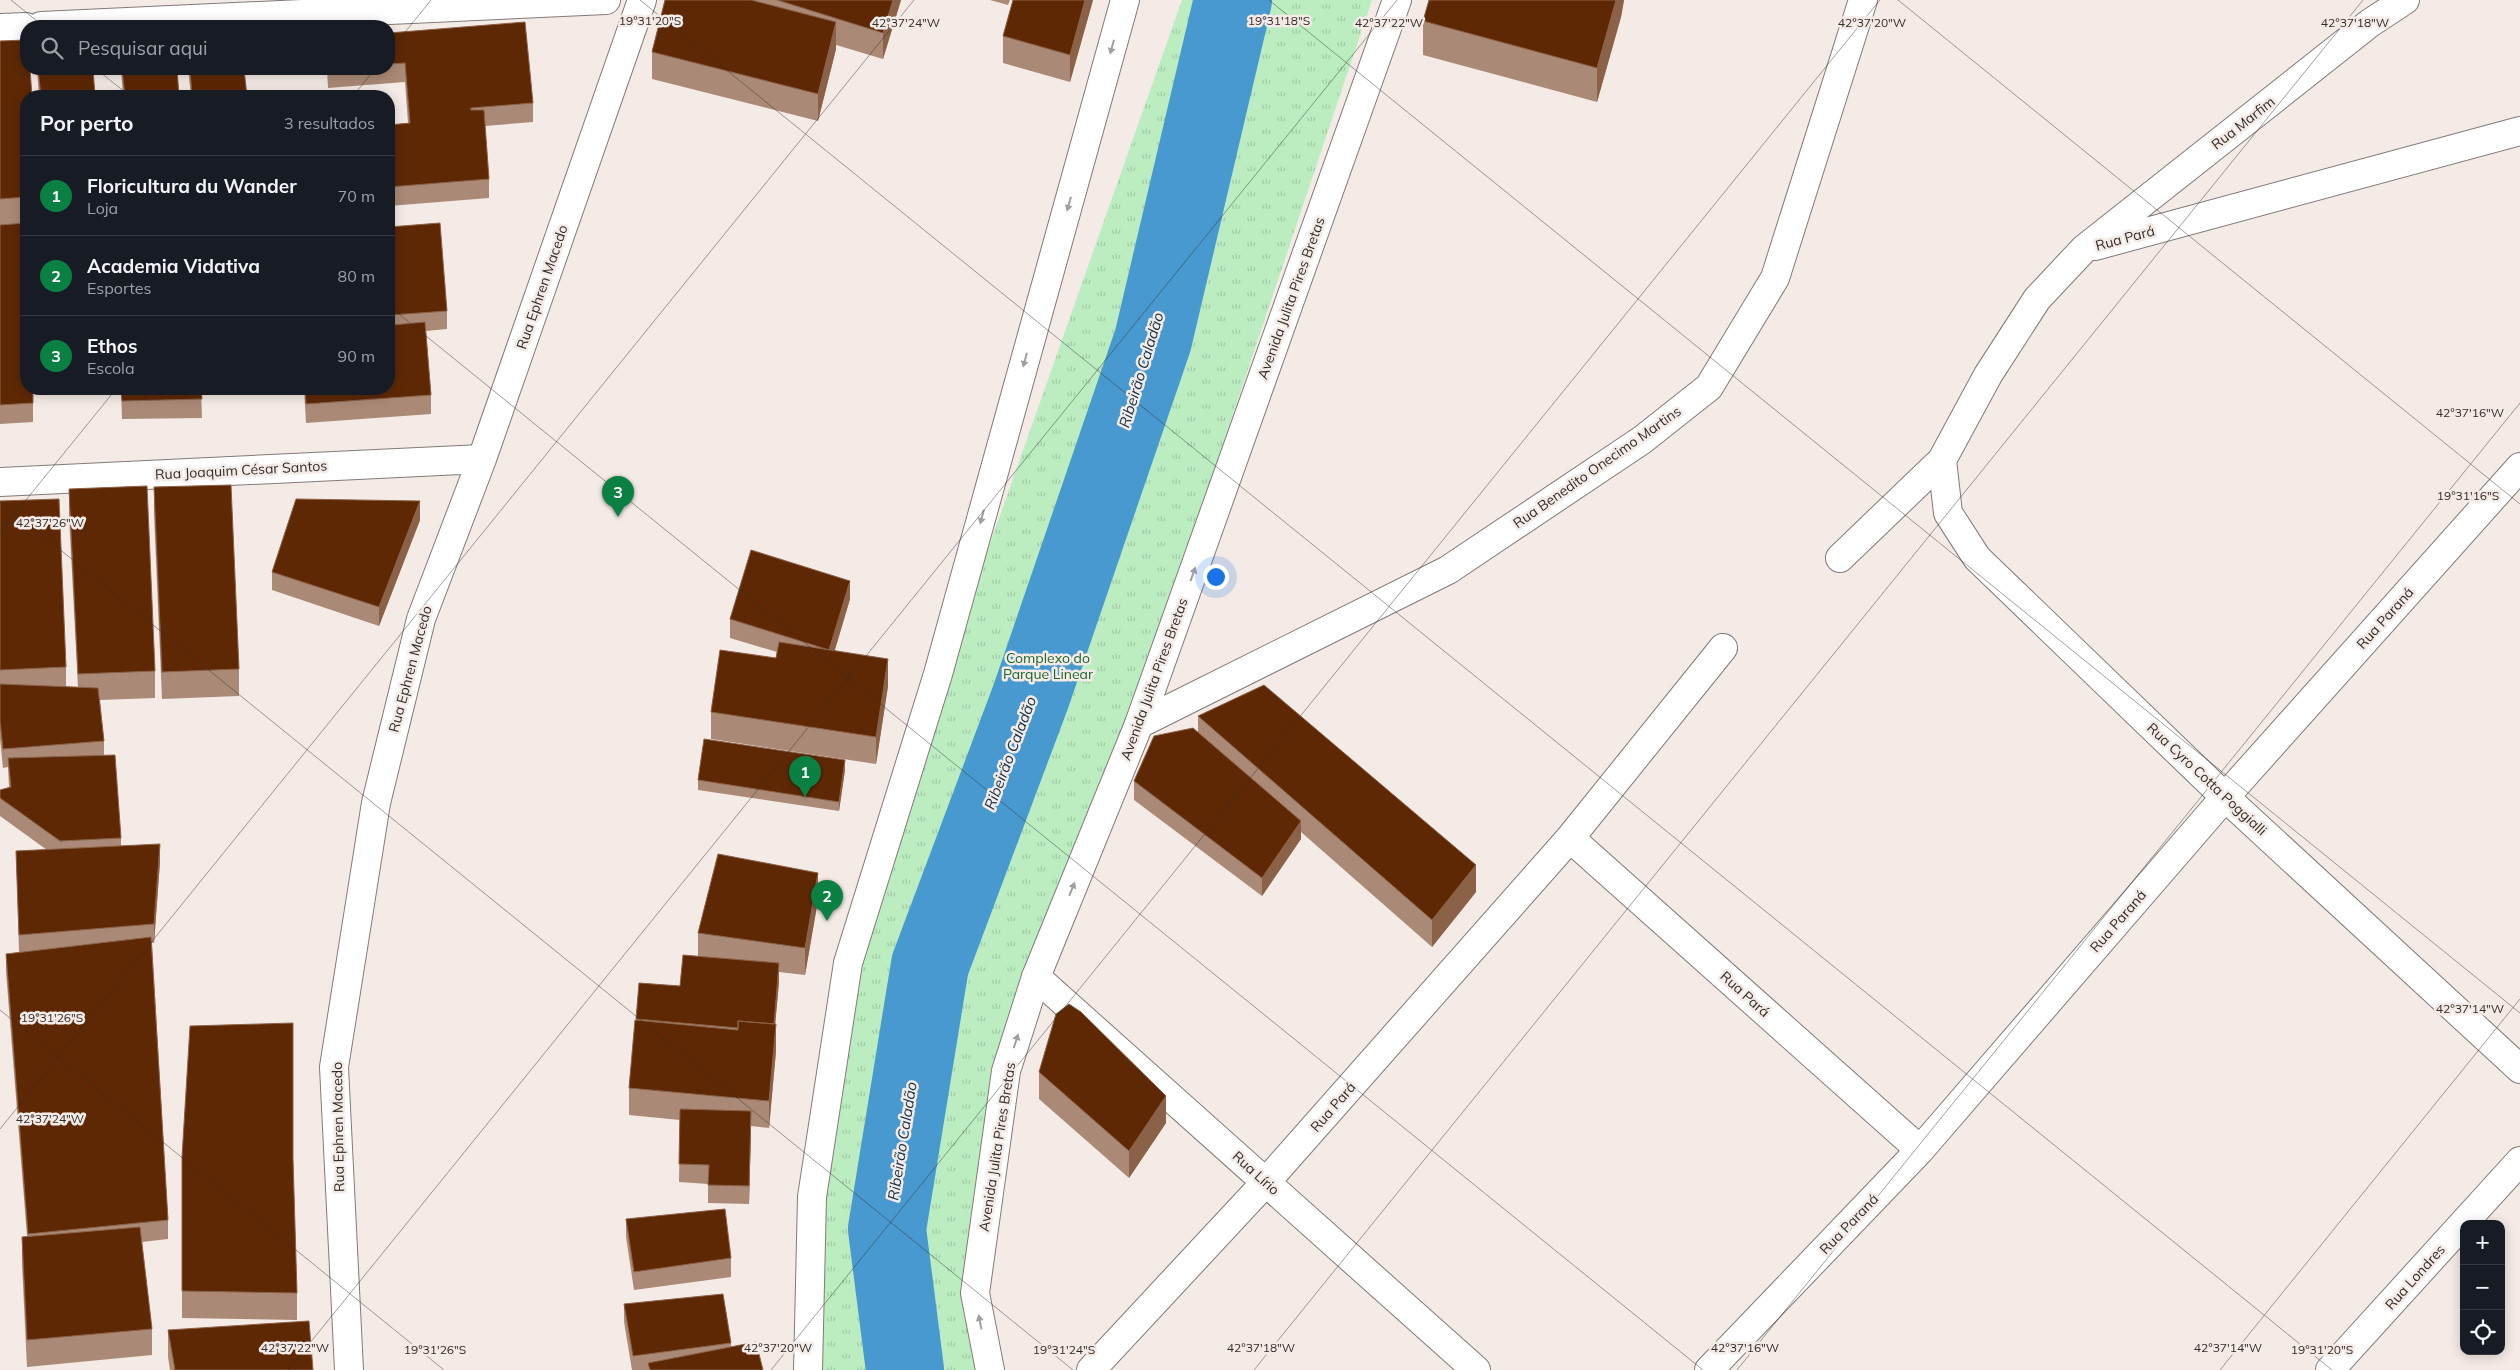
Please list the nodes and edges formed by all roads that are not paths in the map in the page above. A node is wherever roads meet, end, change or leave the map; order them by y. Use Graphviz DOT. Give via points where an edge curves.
graph roads {
  1 [pos="606,0"];
  2 [pos="642,0"];
  3 [pos="1125,0"];
  4 [pos="1397,0"];
  5 [pos="1863,0"];
  6 [pos="2405,0"];
  7 [pos="171,20"];
  8 [pos="20,27"];
  9 [pos="0,28"];
  10 [pos="2520,132"];
  11 [pos="2084,249"];
  12 [pos="482,459"];
  13 [pos="1942,460"];
  14 [pos="2520,468"];
  15 [pos="0,482"];
  16 [pos="1840,558"];
  17 [pos="1723,648"];
  18 [pos="1140,724"];
  19 [pos="2225,797"];
  20 [pos="1570,838"];
  21 [pos="1036,976"];
  22 [pos="2520,1069"];
  23 [pos="1920,1150"];
  24 [pos="2520,1161"];
  25 [pos="1266,1182"];
  26 [pos="348,1370"];
  27 [pos="808,1370"];
  28 [pos="990,1370"];
  29 [pos="1090,1370"];
  30 [pos="1476,1370"];
  31 [pos="1709,1370"];
  32 [pos="2330,1370"];
  1 -- 7 [label="street"];
  2 -- 12 [label="street, Rua Ephren Macedo"];
  3 -- 27 [label="street, one-way" via="938,674 848,963 812,1197"];
  18 -- 4 [label="street, Avenida Julita Pires Bretas, one-way"];
  5 -- 18 [label="street, Rua Benedito Onecimo Martins" via="1775,278 1709,387 1642,440 1448,570"];
  6 -- 11 [label="street, Rua Marfim" via="2363,29"];
  8 -- 9 [label="street"];
  10 -- 11 [label="street, Rua Pará"];
  11 -- 13 [label="street, Rua Pará" via="2037,299 1988,376"];
  12 -- 15 [label="street, Rua Joaquim César Santos"];
  12 -- 26 [label="street, Rua Ephren Macedo" via="421,619 404,687 376,803 334,1067"];
  13 -- 16 [label="street, Rua Pará"];
  13 -- 19 [label="street, Rua Cyro Cotta Poggialli" via="1948,513 1978,558"];
  14 -- 19 [label="street, Rua Paraná"];
  17 -- 20 [label="street, Rua Pará"];
  21 -- 18 [label="street, Avenida Julita Pires Bretas, one-way"];
  19 -- 22 [label="street, Rua Cyro Cotta Poggialli"];
  19 -- 23 [label="street, Rua Paraná"];
  20 -- 23 [label="street, Rua Pará"];
  20 -- 25 [label="street, Rua Pará"];
  21 -- 25 [label="street, Rua Lírio"];
  28 -- 21 [label="street, Avenida Julita Pires Bretas, one-way" via="975,1293 1006,1070"];
  23 -- 31 [label="street, Rua Paraná"];
  24 -- 32 [label="street, Rua Londres"];
  25 -- 29 [label="street, Rua Pará"];
  25 -- 30 [label="street, Rua Lírio"];
}
